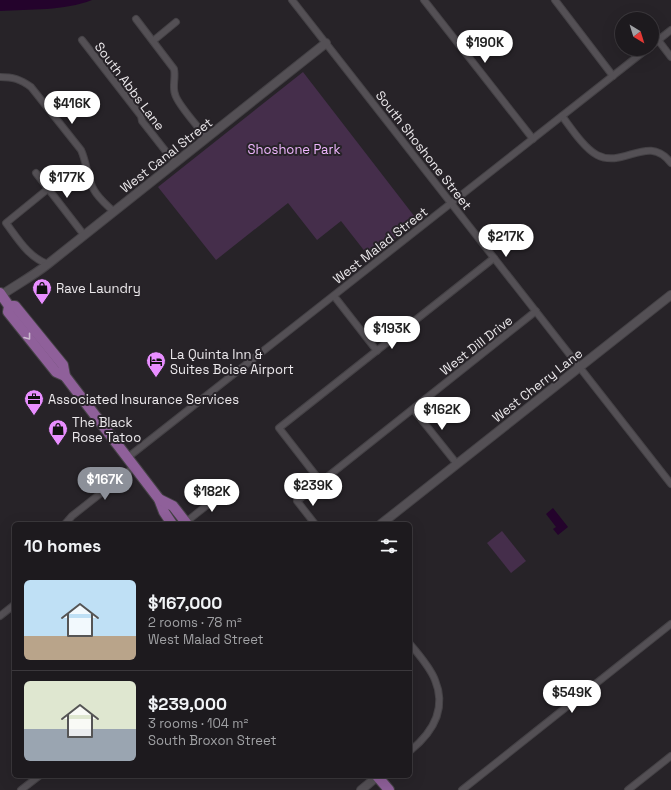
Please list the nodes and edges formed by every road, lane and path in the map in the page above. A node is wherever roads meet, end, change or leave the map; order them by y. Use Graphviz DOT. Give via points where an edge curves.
graph roads {
  1 [pos="292,0"];
  2 [pos="424,0"];
  3 [pos="555,0"];
  4 [pos="136,19"];
  5 [pos="176,22"];
  6 [pos="671,30"];
  7 [pos="659,39"];
  8 [pos="82,40"];
  9 [pos="153,41"];
  10 [pos="659,41"];
  11 [pos="326,43"];
  12 [pos="638,56"];
  13 [pos="671,57"];
  14 [pos="613,76"];
  15 [pos="0,77"];
  16 [pos="562,116"];
  17 [pos="207,138"];
  18 [pos="533,139"];
  19 [pos="175,163"];
  20 [pos="671,163"];
  21 [pos="36,173"];
  22 [pos="48,188"];
  23 [pos="452,204"];
  24 [pos="114,212"];
  25 [pos="84,235"];
  26 [pos="494,258"];
  27 [pos="48,264"];
  28 [pos="0,295"];
  29 [pos="671,295"];
  30 [pos="334,296"];
  31 [pos="536,311"];
  32 [pos="377,351"];
  33 [pos="579,367"];
  34 [pos="413,409"];
  35 [pos="127,458"];
  36 [pos="457,464"];
  37 [pos="134,467"];
  38 [pos="321,482"];
  39 [pos="671,484"];
  40 [pos="226,490"];
  41 [pos="159,498"];
  42 [pos="67,522"];
  43 [pos="171,522"];
  44 [pos="186,522"];
  45 [pos="188,522"];
  46 [pos="313,522"];
  47 [pos="384,522"];
  48 [pos="12,607"];
  49 [pos="0,616"];
  50 [pos="671,624"];
  51 [pos="412,647"];
  52 [pos="412,749"];
  53 [pos="671,756"];
  54 [pos="36,778"];
  55 [pos="376,778"];
  56 [pos="380,778"];
  57 [pos="21,790"];
  58 [pos="361,790"];
  59 [pos="389,790"];
  60 [pos="462,790"];
  61 [pos="628,790"];
  1 -- 11 [label="street, South Shoshone Street"];
  2 -- 18 [label="street"];
  3 -- 14 [label="street"];
  4 -- 9 [label="street"];
  5 -- 9 [label="street"];
  6 -- 7 [label="street"];
  8 -- 19 [label="street, South Abbs Lane"];
  9 -- 17 [label="street" via="174,69 176,99"];
  10 -- 13 [label="street"];
  11 -- 17 [label="street, West Canal Street"];
  11 -- 23 [label="street, South Shoshone Street"];
  12 -- 14 [label="street, West Malad Street"];
  14 -- 16 [label="street, West Malad Street"];
  15 -- 24 [label="street" via="22,80 31,87 81,150 93,189"];
  16 -- 18 [label="street, West Malad Street"];
  16 -- 20 [label="street" via="587,148 599,156 614,159 653,150 666,156"];
  17 -- 19 [label="street, West Canal Street"];
  18 -- 23 [label="street, West Malad Street"];
  19 -- 24 [label="street, West Canal Street"];
  21 -- 22 [label="street"];
  22 -- 25 [label="street"];
  22 -- 27 [label="street" via="6,223 32,255 40,262"];
  23 -- 26 [label="street, South Shoshone Street"];
  23 -- 30 [label="street, West Malad Street"];
  24 -- 25 [label="street, West Canal Street"];
  25 -- 27 [label="street, West Canal Street"];
  26 -- 31 [label="street, South Shoshone Street"];
  26 -- 32 [label="street"];
  27 -- 28 [label="street, West Canal Street"];
  28 -- 35 [label="main road" via="9,306 15,306 63,364 64,376"];
  29 -- 33 [label="street, West Cherry Lane"];
  30 -- 32 [label="street"];
  30 -- 35 [label="street, West Malad Street"];
  31 -- 33 [label="street, South Shoshone Street"];
  31 -- 34 [label="street, West Dill Drive"];
  32 -- 38 [label="street" via="279,428"];
  33 -- 36 [label="street, West Cherry Lane"];
  33 -- 39 [label="street, South Shoshone Street"];
  34 -- 36 [label="street"];
  34 -- 38 [label="street, West Dill Drive"];
  35 -- 37 [label="main road"];
  36 -- 47 [label="street, West Cherry Lane"];
  37 -- 41 [label="main road"];
  37 -- 42 [label="street"];
  38 -- 46 [label="street, West Dill Drive" via="297,501"];
  40 -- 45 [label="street"];
  41 -- 43 [label="main road"];
  41 -- 44 [label="main road" via="173,506"];
  48 -- 49 [label="street"];
  50 -- 60 [label="street"];
  51 -- 52 [label="street" via="429,668 439,694 434,724 428,734"];
  53 -- 61 [label="street"];
  54 -- 57 [label="street"];
  55 -- 58 [label="street"];
  56 -- 59 [label="main road"];
}
